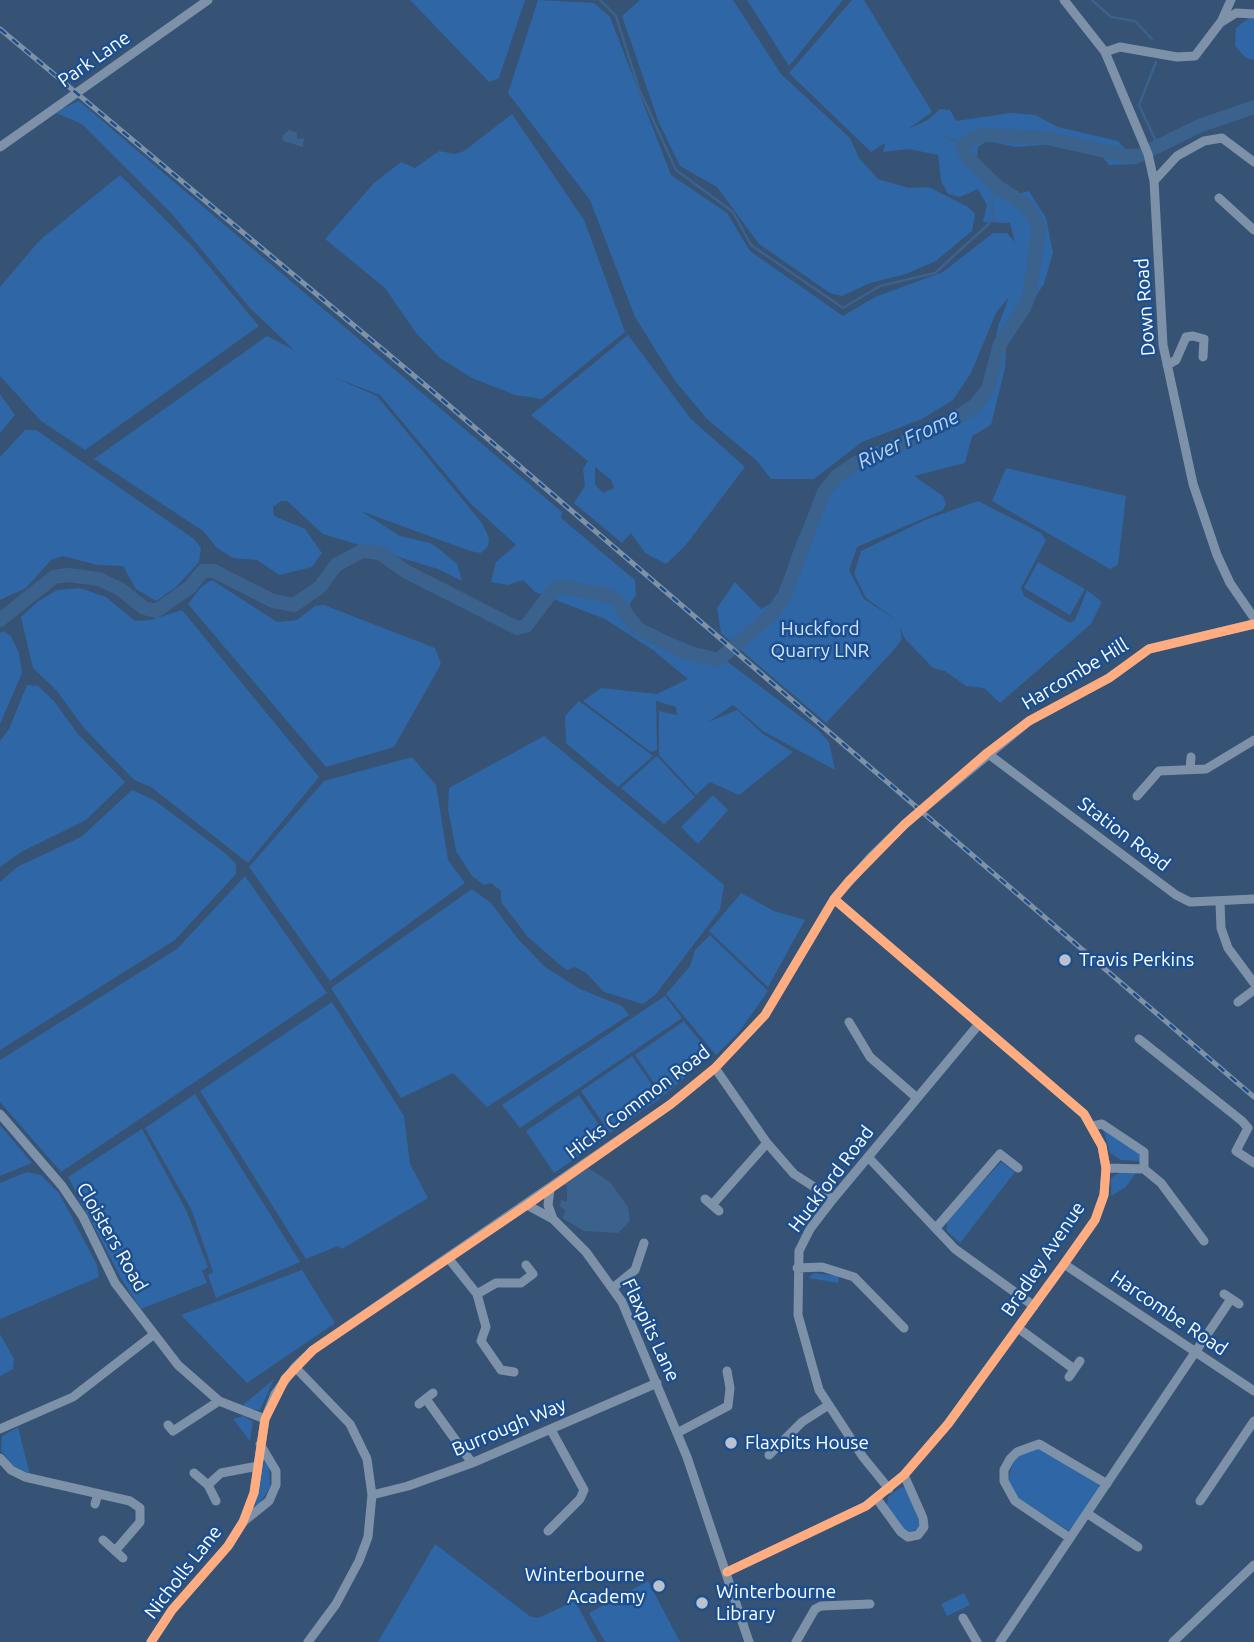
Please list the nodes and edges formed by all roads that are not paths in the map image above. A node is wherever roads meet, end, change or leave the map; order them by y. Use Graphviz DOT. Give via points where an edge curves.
graph roads {
  1 [pos="208,0"];
  2 [pos="1064,0"];
  3 [pos="1232,0"];
  4 [pos="1249,13"];
  5 [pos="1220,23"];
  6 [pos="1105,52"];
  7 [pos="0,147"];
  8 [pos="1254,162"];
  9 [pos="1154,177"];
  10 [pos="1218,214"];
  11 [pos="1254,230"];
  12 [pos="1203,357"];
  13 [pos="1167,365"];
  14 [pos="1254,621"];
  15 [pos="1254,740"];
  16 [pos="987,753"];
  17 [pos="1191,757"];
  18 [pos="1190,769"];
  19 [pos="1137,796"];
  20 [pos="936,798"];
  21 [pos="834,899"];
  22 [pos="1254,900"];
  23 [pos="1220,903"];
  24 [pos="1254,983"];
  25 [pos="1254,989"];
  26 [pos="1238,1002"];
  27 [pos="849,1022"];
  28 [pos="979,1024"];
  29 [pos="1139,1039"];
  30 [pos="715,1068"];
  31 [pos="917,1098"];
  32 [pos="0,1114"];
  33 [pos="1092,1126"];
  34 [pos="767,1143"];
  35 [pos="868,1157"];
  36 [pos="1254,1163"];
  37 [pos="1018,1168"];
  38 [pos="1106,1168"];
  39 [pos="1144,1169"];
  40 [pos="550,1189"];
  41 [pos="833,1199"];
  42 [pos="527,1205"];
  43 [pos="712,1205"];
  44 [pos="553,1219"];
  45 [pos="936,1228"];
  46 [pos="1204,1241"];
  47 [pos="644,1243"];
  48 [pos="449,1259"];
  49 [pos="1064,1264"];
  50 [pos="526,1265"];
  51 [pos="797,1268"];
  52 [pos="614,1287"];
  53 [pos="477,1294"];
  54 [pos="1231,1299"];
  55 [pos="1034,1306"];
  56 [pos="904,1328"];
  57 [pos="1018,1328"];
  58 [pos="153,1335"];
  59 [pos="1195,1352"];
  60 [pos="295,1367"];
  61 [pos="1074,1369"];
  62 [pos="727,1371"];
  63 [pos="514,1372"];
  64 [pos="657,1382"];
  65 [pos="1254,1391"];
  66 [pos="426,1399"];
  67 [pos="219,1401"];
  68 [pos="827,1406"];
  69 [pos="265,1419"];
  70 [pos="1254,1421"];
  71 [pos="168,1425"];
  72 [pos="0,1429"];
  73 [pos="551,1430"];
  74 [pos="677,1433"];
  75 [pos="260,1444"];
  76 [pos="775,1453"];
  77 [pos="0,1458"];
  78 [pos="472,1463"];
  79 [pos="258,1466"];
  80 [pos="194,1474"];
  81 [pos="904,1475"];
  82 [pos="1107,1484"];
  83 [pos="208,1485"];
  84 [pos="889,1489"];
  85 [pos="98,1494"];
  86 [pos="372,1494"];
  87 [pos="877,1499"];
  88 [pos="216,1501"];
  89 [pos="1200,1501"];
  90 [pos="96,1504"];
  91 [pos="1088,1514"];
  92 [pos="243,1521"];
  93 [pos="548,1531"];
  94 [pos="1070,1538"];
  95 [pos="103,1541"];
  96 [pos="1138,1547"];
  97 [pos="115,1551"];
  98 [pos="123,1558"];
  99 [pos="1254,1565"];
  100 [pos="727,1572"];
  101 [pos="870,1604"];
  102 [pos="963,1618"];
  103 [pos="151,1642"];
  104 [pos="308,1642"];
  105 [pos="749,1642"];
  106 [pos="796,1642"];
  107 [pos="977,1642"];
  108 [pos="1000,1642"];
  109 [pos="1173,1642"];
  1 -- 7 [label="street, Park Lane"];
  2 -- 6 [label="street, Down Road"];
  3 -- 4 [label="street"];
  3 -- 5 [label="street"];
  4 -- 5 [label="street" via="1236,13"];
  5 -- 6 [label="street" via="1195,56 1120,47"];
  6 -- 9 [label="street, Down Road"];
  8 -- 9 [label="street" via="1222,138 1203,141"];
  9 -- 13 [label="street, Down Road"];
  10 -- 11 [label="street" via="1222,201"];
  12 -- 13 [label="street" via="1203,339 1193,335 1186,337 1176,360"];
  13 -- 14 [label="street, Down Road" via="1193,484 1217,555"];
  14 -- 16 [label="street, Harcombe Hill" via="1149,649"];
  15 -- 18 [label="street" via="1216,765"];
  16 -- 20 [label="street, Harcombe Hill"];
  16 -- 23 [label="street, Station Road" via="1176,895 1190,902"];
  17 -- 18 [label="street"];
  18 -- 19 [label="street" via="1160,771"];
  20 -- 21 [label="street, Hicks Common Road, bridge" via="871,857"];
  21 -- 28 [label="street, Bradley Avenue"];
  21 -- 30 [label="street, Hicks Common Road" via="765,1015"];
  22 -- 23 [label="street, Station Road"];
  23 -- 24 [label="street" via="1228,948"];
  25 -- 26 [label="street"];
  27 -- 31 [label="street" via="858,1029 870,1057"];
  28 -- 31 [label="street, Huckford Road"];
  28 -- 33 [label="street, Bradley Avenue" via="1084,1114"];
  29 -- 36 [label="street" via="1242,1121 1248,1128 1236,1152"];
  30 -- 34 [label="street"];
  30 -- 40 [label="street, Hicks Common Road"];
  31 -- 35 [label="street, Huckford Road"];
  32 -- 58 [label="street, Cloisters Road" via="62,1186 83,1217 115,1283"];
  33 -- 38 [label="street, Bradley Avenue"];
  33 -- 39 [label="street" via="1102,1124 1144,1152"];
  34 -- 41 [label="street" via="794,1174"];
  34 -- 43 [label="street"];
  35 -- 41 [label="street, Huckford Road"];
  35 -- 45 [label="street"];
  37 -- 45 [label="street" via="1000,1154"];
  38 -- 39 [label="street"];
  38 -- 49 [label="street, Bradley Avenue" via="1104,1195 1095,1220"];
  39 -- 46 [label="street" via="1161,1183"];
  40 -- 42 [label="street, Hicks Common Road"];
  40 -- 44 [label="street" via="548,1205"];
  41 -- 51 [label="street, Huckford Road" via="810,1229"];
  42 -- 44 [label="street, Flaxpits Lane"];
  42 -- 48 [label="street, Hicks Common Road"];
  44 -- 52 [label="street, Flaxpits Lane"];
  45 -- 55 [label="street" via="955,1249"];
  47 -- 52 [label="street" via="635,1270"];
  48 -- 53 [label="street"];
  48 -- 60 [label="street, Hicks Common Road" via="313,1350"];
  49 -- 55 [label="street, Bradley Avenue"];
  49 -- 59 [label="street, Harcombe Road"];
  50 -- 53 [label="street" via="533,1274 522,1283 496,1283"];
  51 -- 56 [label="street" via="822,1267 854,1277"];
  51 -- 68 [label="street, Huckford Road" via="798,1315"];
  52 -- 64 [label="street, Flaxpits Lane"];
  53 -- 63 [label="street" via="486,1327 481,1341 500,1370"];
  54 -- 59 [label="street"];
  55 -- 57 [label="street, Bradley Avenue"];
  57 -- 61 [label="street"];
  57 -- 81 [label="street, Bradley Avenue" via="947,1426"];
  58 -- 67 [label="street, Cloisters Road"];
  58 -- 72 [label="street" via="73,1396"];
  59 -- 65 [label="street, Harcombe Road"];
  59 -- 82 [label="street"];
  60 -- 69 [label="street, Nicholls Lane" via="275,1394"];
  60 -- 86 [label="street" via="350,1424 367,1459"];
  62 -- 74 [label="street" via="728,1406"];
  64 -- 73 [label="street, Burrough Way"];
  64 -- 74 [label="street, Flaxpits Lane"];
  66 -- 78 [label="street"];
  67 -- 69 [label="street, Cloisters Road"];
  67 -- 71 [label="street" via="173,1431"];
  68 -- 76 [label="street" via="802,1422"];
  68 -- 84 [label="street, Huckford Road"];
  69 -- 75 [label="street, Nicholls Lane"];
  70 -- 89 [label="street"];
  73 -- 78 [label="street, Burrough Way"];
  73 -- 93 [label="street" via="584,1490"];
  74 -- 100 [label="street, Flaxpits Lane"];
  75 -- 79 [label="street, Nicholls Lane"];
  75 -- 92 [label="street, Nicholls Lane" via="276,1471 276,1485 269,1501"];
  77 -- 85 [label="street" via="25,1477"];
  78 -- 86 [label="street, Burrough Way"];
  79 -- 83 [label="street" via="221,1473"];
  79 -- 92 [label="street, Nicholls Lane"];
  80 -- 83 [label="street"];
  81 -- 84 [label="street, Bradley Avenue"];
  81 -- 87 [label="street" via="923,1518 925,1527 918,1535 908,1537 901,1532"];
  82 -- 91 [label="street"];
  82 -- 94 [label="street" via="1039,1444 1010,1459 1004,1481 1014,1501"];
  83 -- 88 [label="street"];
  84 -- 87 [label="street, Bradley Avenue"];
  85 -- 90 [label="street"];
  85 -- 97 [label="street" via="140,1508 140,1522"];
  86 -- 104 [label="street" via="368,1537 359,1561"];
  87 -- 100 [label="street, Bradley Avenue"];
  91 -- 94 [label="street"];
  91 -- 96 [label="street"];
  92 -- 103 [label="street, Nicholls Lane"];
  94 -- 108 [label="street"];
  95 -- 97 [label="street"];
  97 -- 98 [label="street"];
  99 -- 109 [label="street"];
  100 -- 105 [label="street, Flaxpits Lane"];
  101 -- 106 [label="street" via="815,1609"];
  102 -- 107 [label="street"];
}
